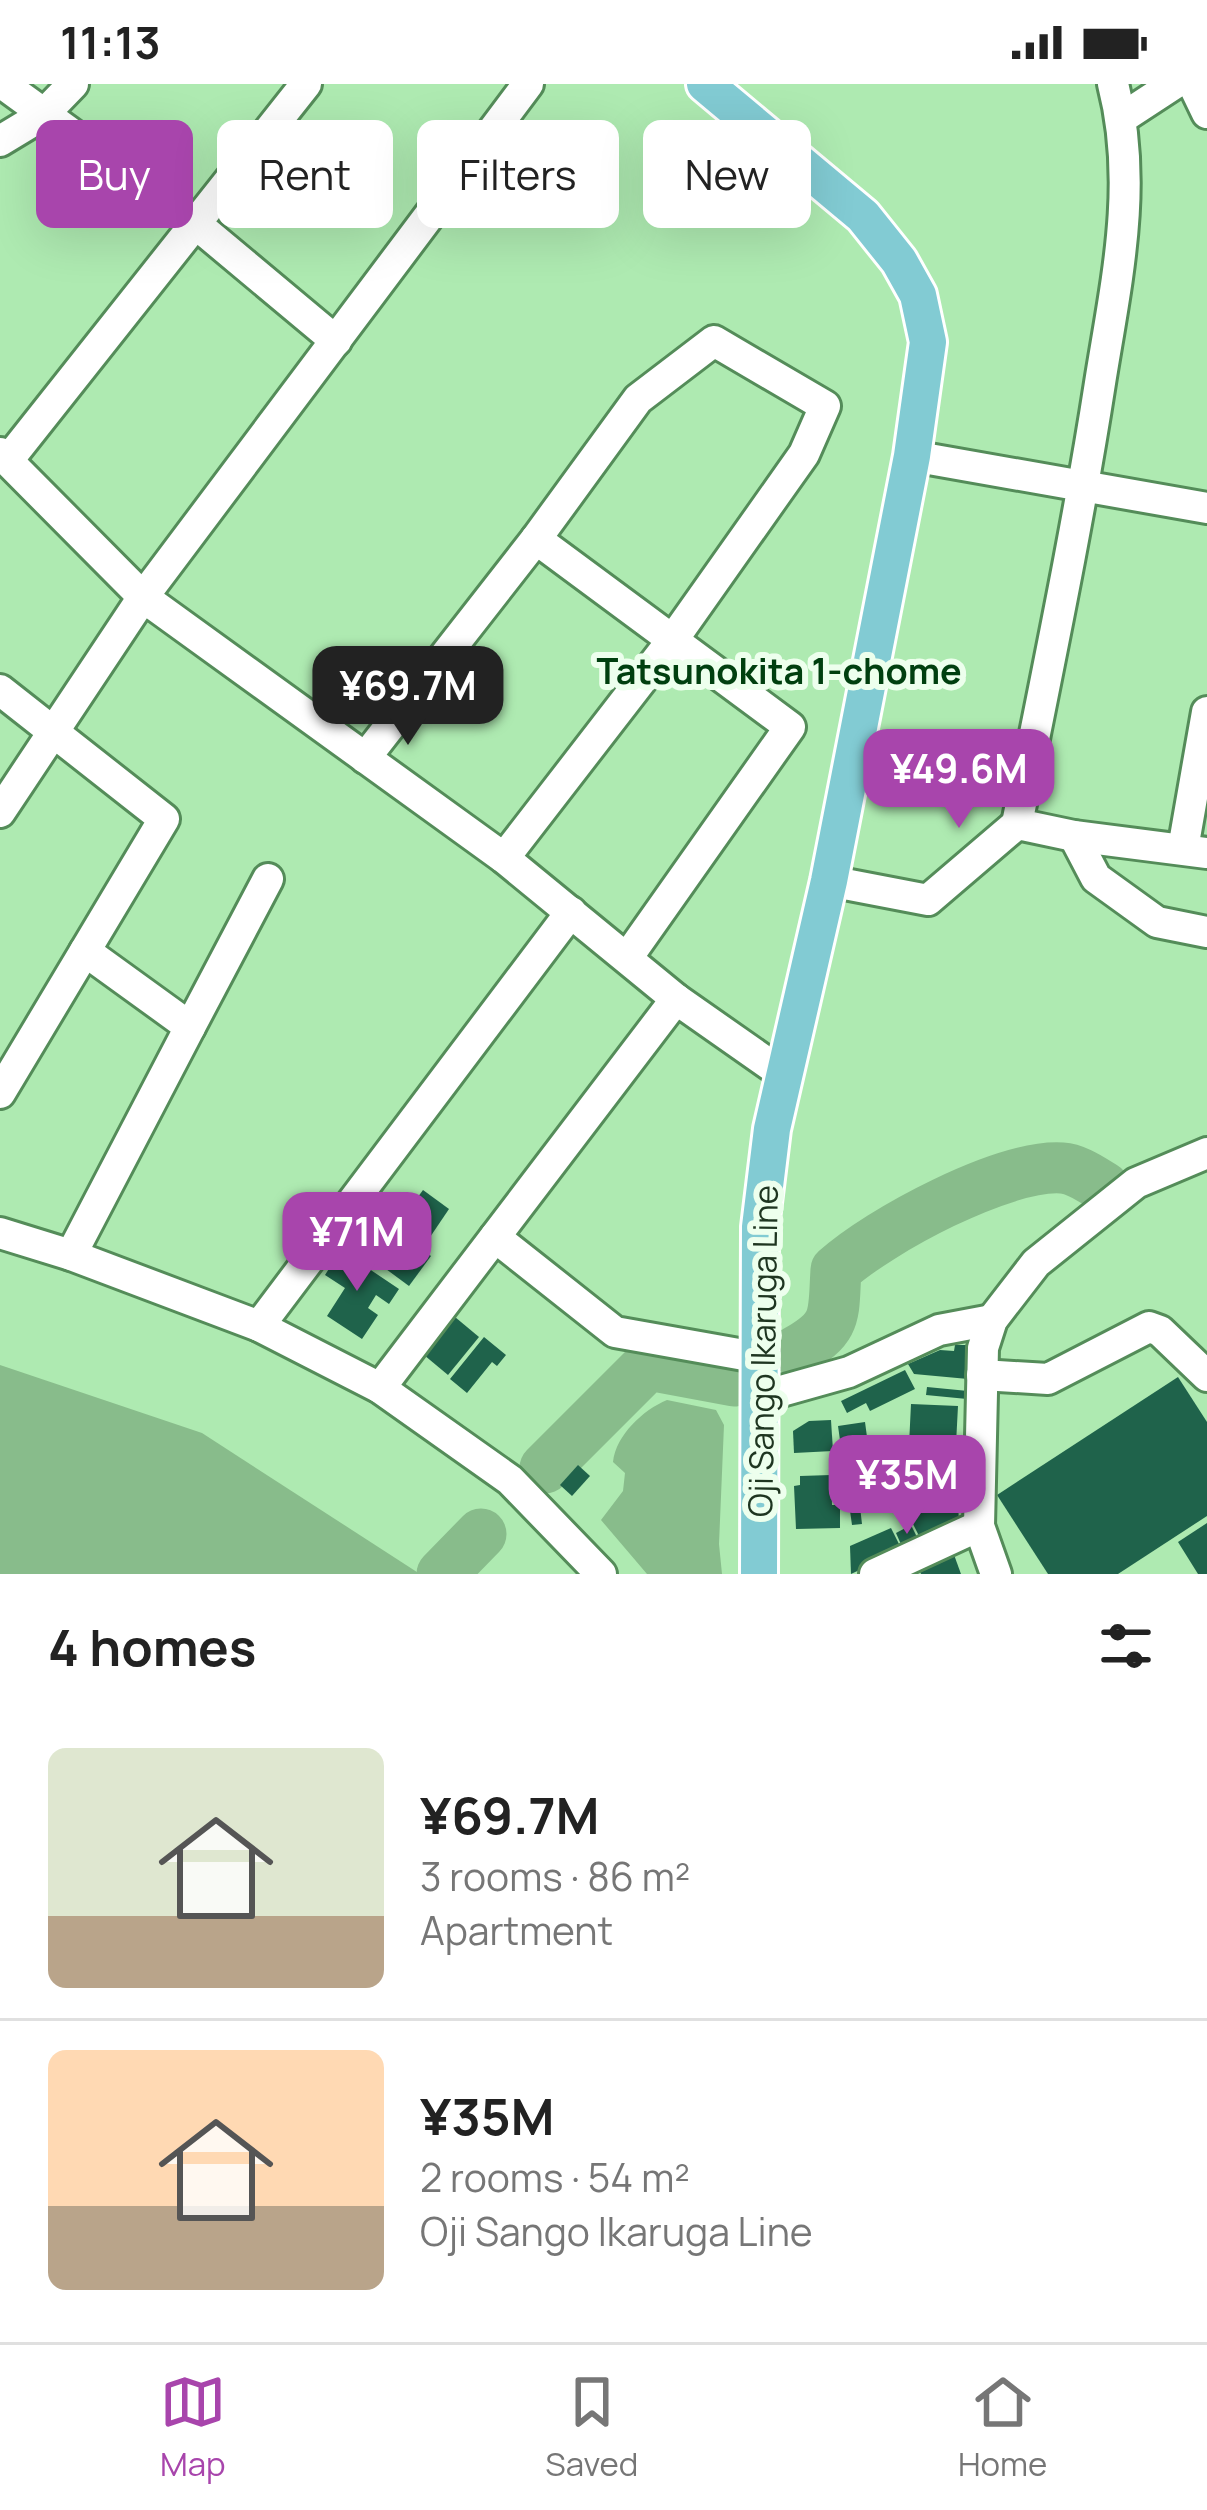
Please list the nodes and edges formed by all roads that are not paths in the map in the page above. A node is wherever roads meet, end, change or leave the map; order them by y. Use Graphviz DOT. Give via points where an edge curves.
graph roads {
  1 [pos="3,84"];
  2 [pos="73,84"];
  3 [pos="306,84"];
  4 [pos="528,84"];
  5 [pos="705,84"];
  6 [pos="1113,84"];
  7 [pos="1174,84"];
  8 [pos="1193,84"];
  9 [pos="1207,113"];
  10 [pos="43,116"];
  11 [pos="1122,118"];
  12 [pos="0,141"];
  13 [pos="196,224"];
  14 [pos="336,341"];
  15 [pos="4,456"];
  16 [pos="912,456"];
  17 [pos="1084,486"];
  18 [pos="1207,508"];
  19 [pos="536,539"];
  20 [pos="143,597"];
  21 [pos="674,638"];
  22 [pos="0,690"];
  23 [pos="1207,712"];
  24 [pos="52,729"];
  25 [pos="365,758"];
  26 [pos="0,812"];
  27 [pos="1017,824"];
  28 [pos="1074,836"];
  29 [pos="1195,851"];
  30 [pos="504,858"];
  31 [pos="268,879"];
  32 [pos="829,881"];
  33 [pos="571,912"];
  34 [pos="1207,932"];
  35 [pos="85,951"];
  36 [pos="627,958"];
  37 [pos="676,998"];
  38 [pos="190,1027"];
  39 [pos="783,1073"];
  40 [pos="0,1093"];
  41 [pos="1207,1153"];
  42 [pos="0,1234"];
  43 [pos="495,1237"];
  44 [pos="71,1255"];
  45 [pos="992,1320"];
  46 [pos="259,1326"];
  47 [pos="761,1358"];
  48 [pos="982,1375"];
  49 [pos="1207,1376"];
  50 [pos="380,1388"];
  51 [pos="760,1397"];
  52 [pos="979,1526"];
  53 [pos="601,1574"];
  54 [pos="758,1574"];
  55 [pos="875,1574"];
  56 [pos="996,1574"];
  1 -- 10 [label="street"];
  2 -- 10 [label="street"];
  3 -- 13 [label="street"];
  4 -- 14 [label="street"];
  5 -- 16 [label="main road, Oji Sango Ikaruga Line" via="863,216 918,295 928,342"];
  6 -- 11 [label="street"];
  7 -- 11 [label="street"];
  8 -- 9 [label="street"];
  10 -- 12 [label="street"];
  10 -- 13 [label="street"];
  11 -- 17 [label="street" via="1126,214"];
  13 -- 14 [label="street"];
  13 -- 15 [label="street"];
  14 -- 20 [label="street"];
  15 -- 20 [label="street"];
  16 -- 17 [label="street"];
  16 -- 32 [label="main road, Oji Sango Ikaruga Line"];
  17 -- 18 [label="street"];
  17 -- 27 [label="street"];
  19 -- 21 [label="street"];
  19 -- 21 [label="street" via="638,399 714,341 825,406 804,454"];
  19 -- 25 [label="street"];
  20 -- 24 [label="street"];
  20 -- 25 [label="street"];
  21 -- 30 [label="street"];
  21 -- 36 [label="street" via="790,727"];
  22 -- 24 [label="street"];
  23 -- 29 [label="street"];
  24 -- 26 [label="street"];
  24 -- 35 [label="street" via="164,819"];
  25 -- 30 [label="street"];
  27 -- 28 [label="street"];
  27 -- 32 [label="street" via="928,900"];
  28 -- 29 [label="street"];
  28 -- 34 [label="street" via="1096,878 1157,922"];
  30 -- 33 [label="street"];
  31 -- 38 [label="street"];
  32 -- 39 [label="main road, Oji Sango Ikaruga Line"];
  33 -- 36 [label="street"];
  33 -- 46 [label="street"];
  35 -- 38 [label="street"];
  35 -- 40 [label="street"];
  36 -- 37 [label="street"];
  37 -- 39 [label="street"];
  37 -- 43 [label="street"];
  38 -- 44 [label="street"];
  39 -- 47 [label="main road, Oji Sango Ikaruga Line" via="760,1228"];
  41 -- 45 [label="street" via="1136,1183 1036,1263"];
  42 -- 44 [label="street"];
  43 -- 47 [label="street" via="615,1332"];
  43 -- 50 [label="street"];
  44 -- 46 [label="street"];
  45 -- 48 [label="street"];
  45 -- 51 [label="street" via="939,1330 849,1372"];
  46 -- 50 [label="street"];
  47 -- 51 [label="main road, Oji Sango Ikaruga Line"];
  48 -- 49 [label="street" via="1048,1379 1149,1327"];
  48 -- 52 [label="street"];
  50 -- 53 [label="street" via="510,1480"];
  51 -- 54 [label="main road, Oji Sango Ikaruga Line"];
  52 -- 55 [label="street"];
  52 -- 56 [label="street"];
}
